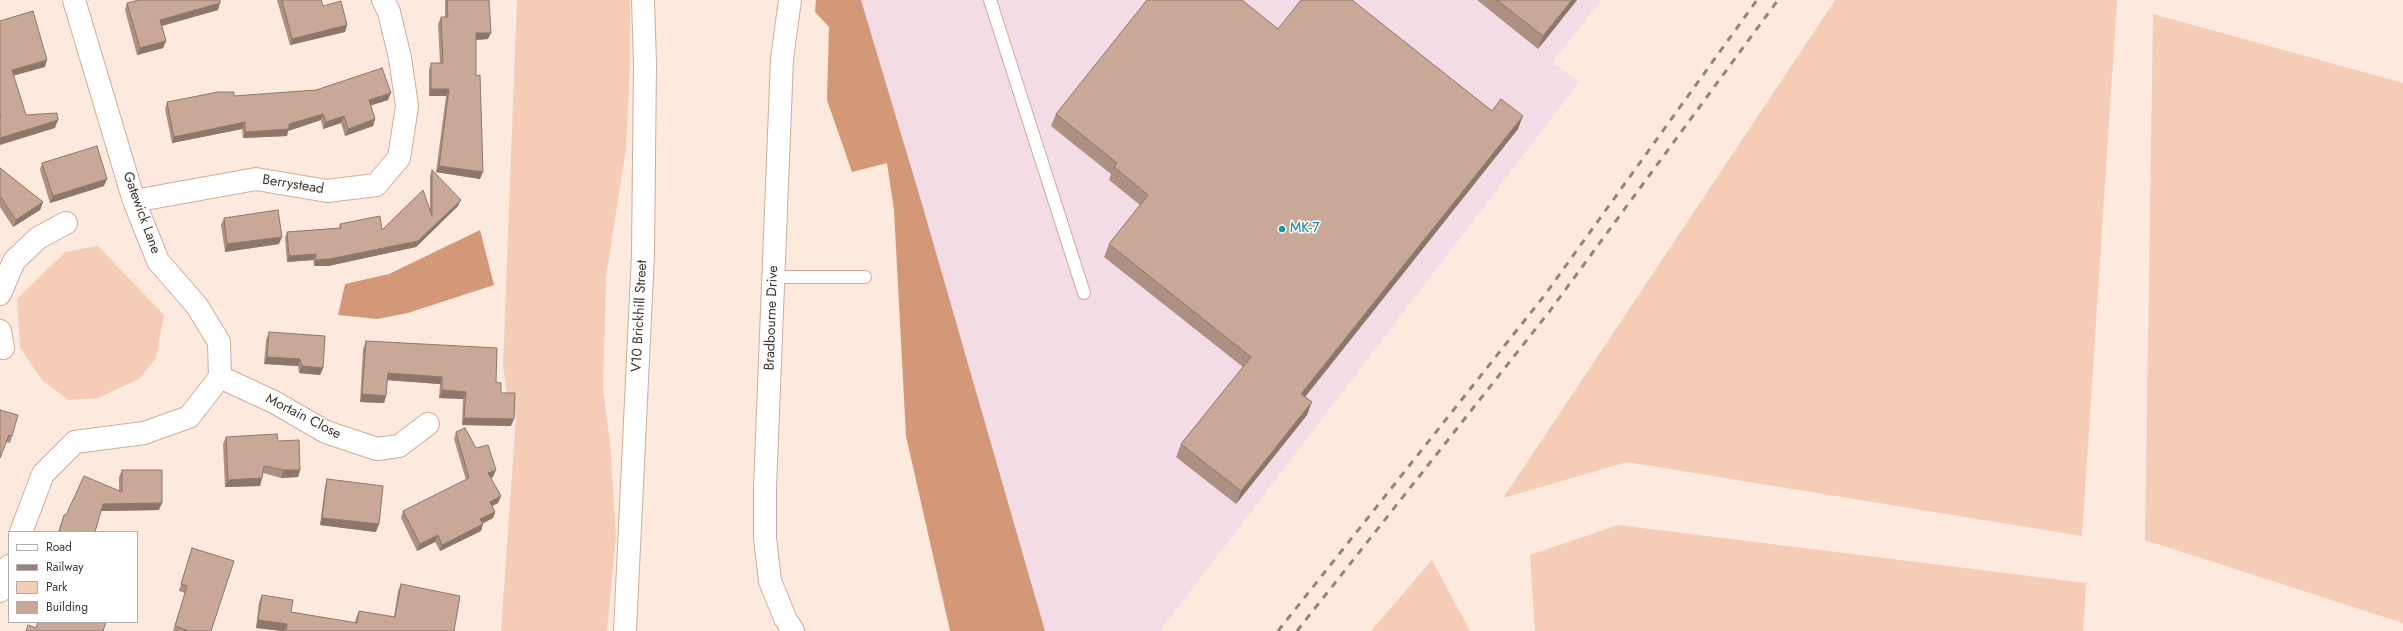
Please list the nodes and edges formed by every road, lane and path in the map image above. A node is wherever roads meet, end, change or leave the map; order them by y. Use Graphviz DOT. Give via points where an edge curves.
graph roads {
  1 [pos="74,0"];
  2 [pos="383,0"];
  3 [pos="643,0"];
  4 [pos="790,0"];
  5 [pos="990,0"];
  6 [pos="134,201"];
  7 [pos="66,223"];
  8 [pos="7,256"];
  9 [pos="773,277"];
  10 [pos="865,277"];
  11 [pos="1084,293"];
  12 [pos="0,294"];
  13 [pos="220,377"];
  14 [pos="428,424"];
  15 [pos="21,531"];
  16 [pos="8,569"];
  17 [pos="0,591"];
  18 [pos="625,631"];
  19 [pos="793,631"];
  1 -- 6 [label="street, Gatewick Lane"];
  2 -- 6 [label="street, Berrystead" via="389,12 400,58 406,106 399,158 376,185 327,191 256,179"];
  3 -- 18 [label="street, V10 Brickhill Street" via="643,254"];
  4 -- 9 [label="street, Bradbourne Drive" via="782,59"];
  5 -- 11 [label="lane"];
  6 -- 13 [label="street, Gatewick Lane" via="158,261 197,306 219,342"];
  7 -- 8 [label="street"];
  8 -- 12 [label="street"];
  9 -- 10 [label="lane"];
  9 -- 19 [label="street, Bradbourne Drive" via="765,538 770,582"];
  13 -- 14 [label="street, Mortain Close" via="274,402 326,432 377,449 399,446"];
  13 -- 15 [label="street" via="189,417 144,433 75,442 43,474"];
  16 -- 17 [label="street"];
}
